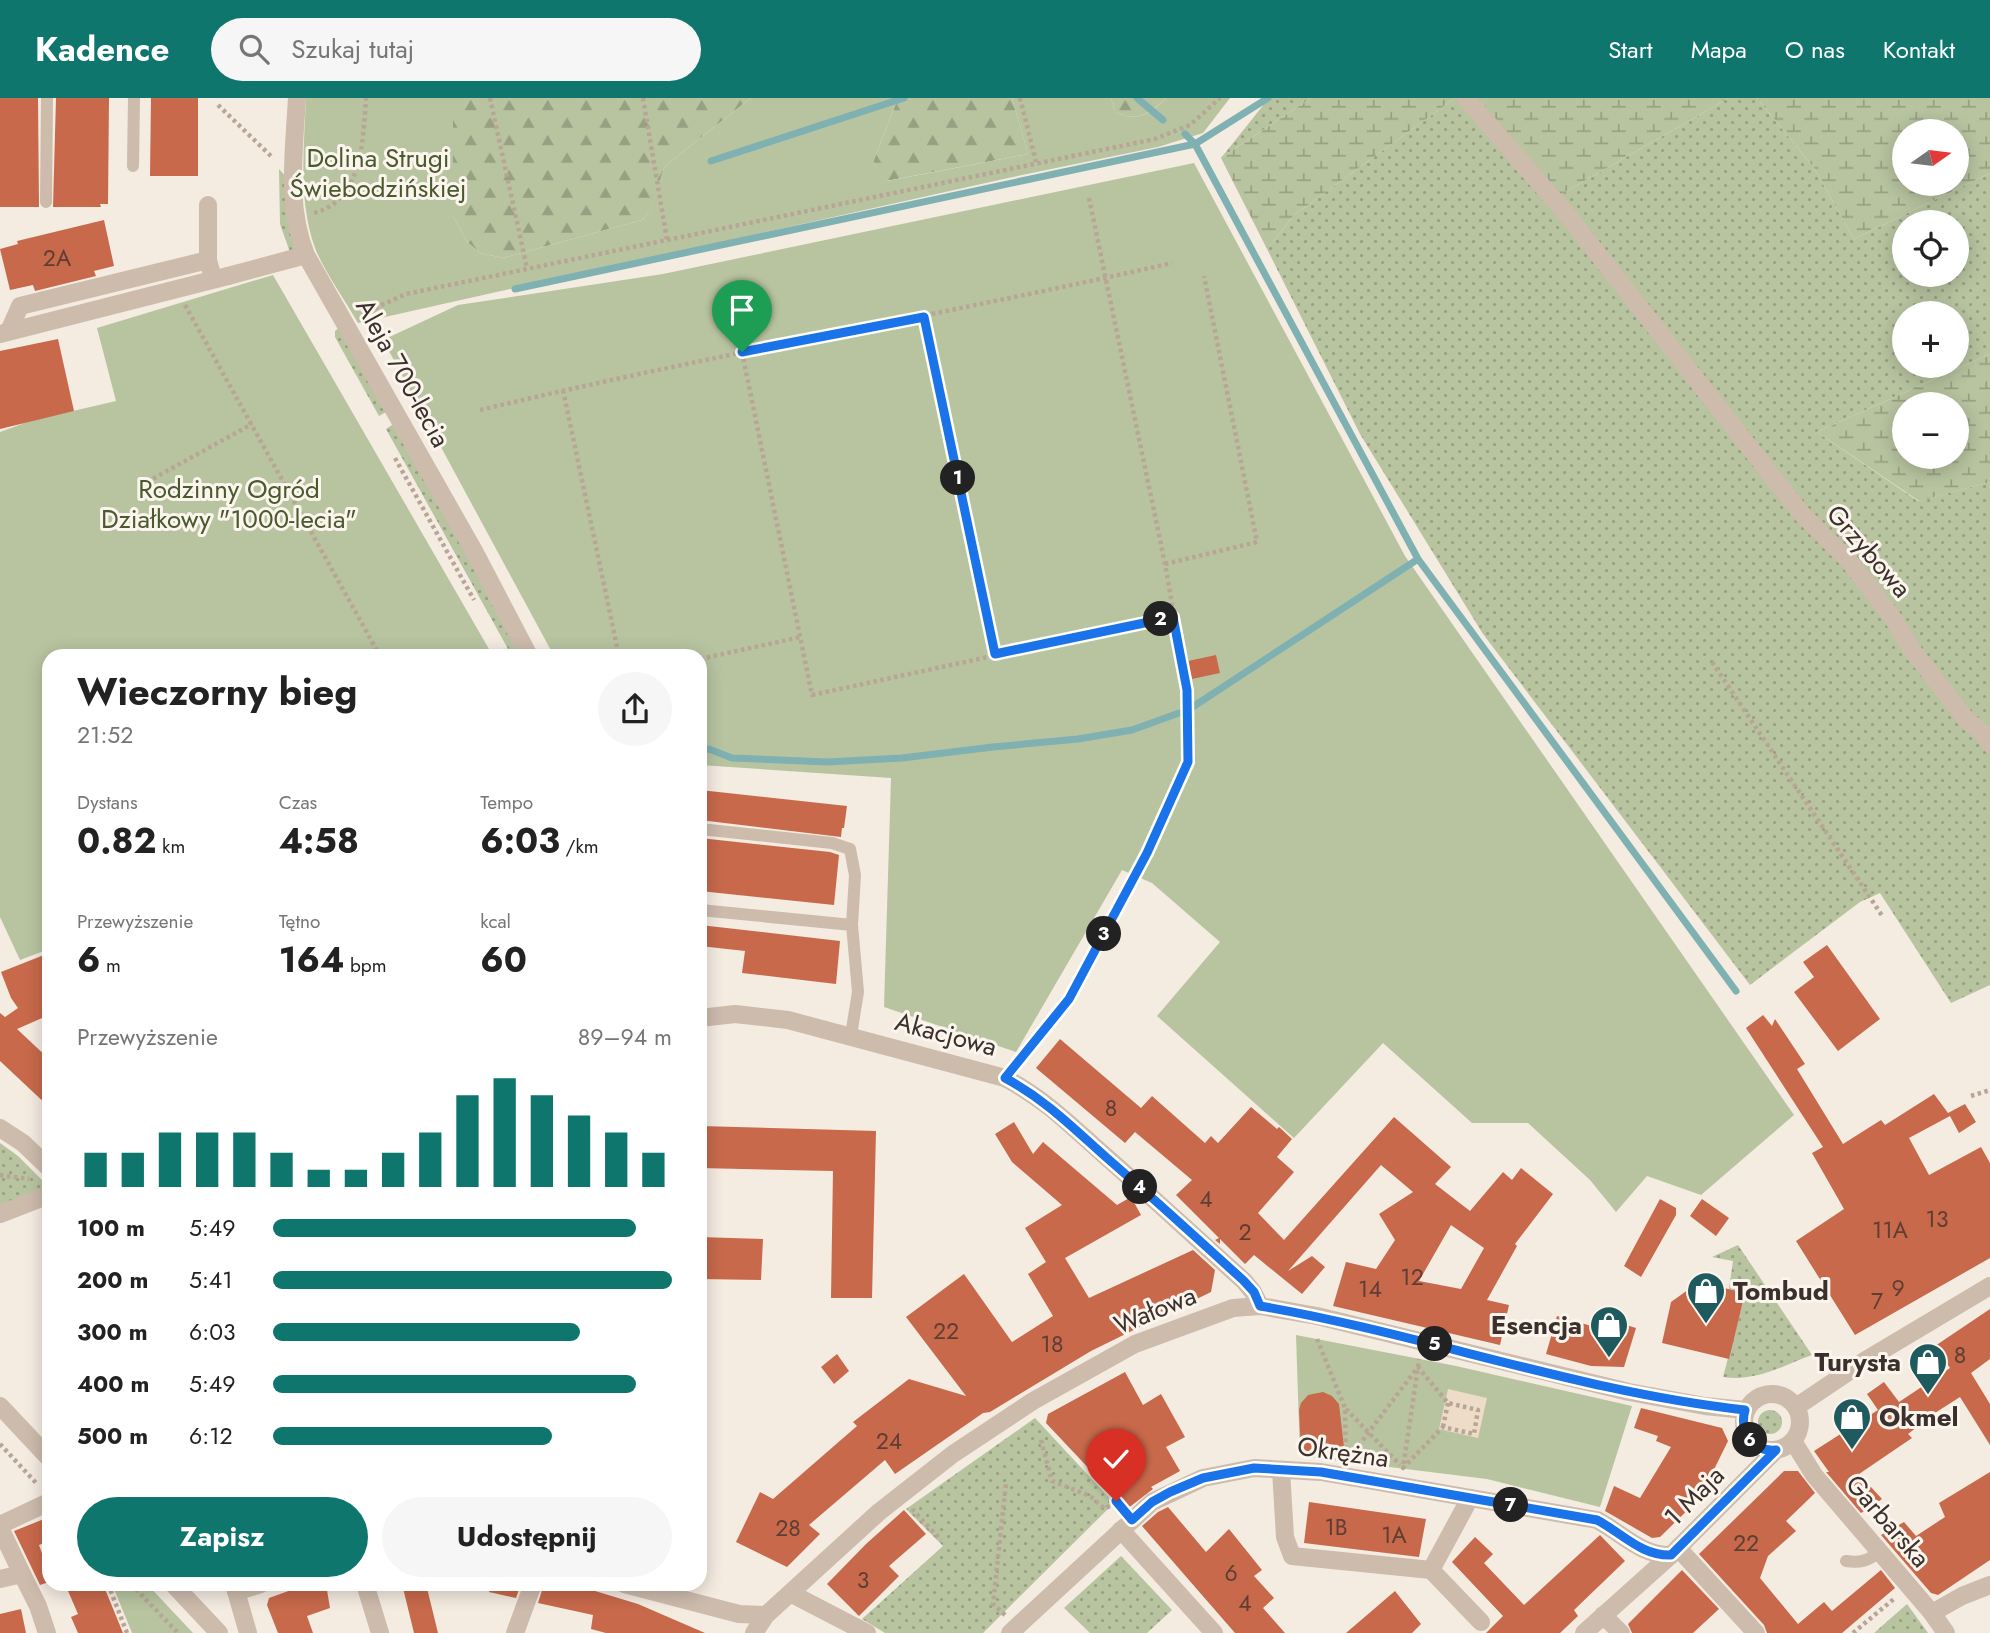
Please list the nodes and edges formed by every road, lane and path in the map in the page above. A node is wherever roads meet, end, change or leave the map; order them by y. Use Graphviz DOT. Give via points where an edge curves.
graph roads {
  1 [pos="47,98"];
  2 [pos="134,98"];
  3 [pos="297,98"];
  4 [pos="366,98"];
  5 [pos="490,98"];
  6 [pos="643,98"];
  7 [pos="1020,98"];
  8 [pos="1220,98"];
  9 [pos="1466,98"];
  10 [pos="218,105"];
  11 [pos="1036,162"];
  12 [pos="133,166"];
  13 [pos="293,176"];
  14 [pos="1089,198"];
  15 [pos="46,202"];
  16 [pos="208,205"];
  17 [pos="294,216"];
  18 [pos="667,240"];
  19 [pos="306,255"];
  20 [pos="208,260"];
  21 [pos="1172,262"];
  22 [pos="527,268"];
  23 [pos="1204,276"];
  24 [pos="1107,277"];
  25 [pos="221,278"];
  26 [pos="179,290"];
  27 [pos="924,317"];
  28 [pos="344,321"];
  29 [pos="5,332"];
  30 [pos="742,352"];
  31 [pos="563,390"];
  32 [pos="480,410"];
  33 [pos="252,424"];
  34 [pos="147,482"];
  35 [pos="1164,564"];
  36 [pos="1173,617"];
  37 [pos="801,637"];
  38 [pos="376,649"];
  39 [pos="525,649"];
  40 [pos="618,649"];
  41 [pos="995,654"];
  42 [pos="707,657"];
  43 [pos="1712,662"];
  44 [pos="1990,744"];
  45 [pos="707,830"];
  46 [pos="707,911"];
  47 [pos="1883,917"];
  48 [pos="852,925"];
  49 [pos="1096,950"];
  50 [pos="707,1017"];
  51 [pos="851,1035"];
  52 [pos="1005,1078"];
  53 [pos="1990,1090"];
  54 [pos="1972,1097"];
  55 [pos="0,1128"];
  56 [pos="42,1161"];
  57 [pos="0,1175"];
  58 [pos="35,1181"];
  59 [pos="42,1198"];
  60 [pos="0,1214"];
  61 [pos="1990,1286"];
  62 [pos="1260,1306"];
  63 [pos="1317,1339"];
  64 [pos="1419,1359"];
  65 [pos="1418,1367"];
  66 [pos="1448,1403"];
  67 [pos="1796,1407"];
  68 [pos="1345,1408"];
  69 [pos="1,1409"];
  70 [pos="1745,1410"];
  71 [pos="1443,1427"];
  72 [pos="1368,1433"];
  73 [pos="1041,1440"];
  74 [pos="0,1444"];
  75 [pos="1784,1446"];
  76 [pos="42,1451"];
  77 [pos="1403,1468"];
  78 [pos="1281,1470"];
  79 [pos="1006,1483"];
  80 [pos="42,1492"];
  81 [pos="900,1496"];
  82 [pos="42,1497"];
  83 [pos="1470,1498"];
  84 [pos="1127,1525"];
  85 [pos="0,1527"];
  86 [pos="941,1540"];
  87 [pos="1675,1552"];
  88 [pos="1879,1552"];
  89 [pos="1846,1561"];
  90 [pos="1431,1570"];
  91 [pos="22,1574"];
  92 [pos="0,1579"];
  93 [pos="1990,1585"];
  94 [pos="1909,1586"];
  95 [pos="111,1591"];
  96 [pos="138,1591"];
  97 [pos="180,1591"];
  98 [pos="236,1591"];
  99 [pos="367,1591"];
  100 [pos="530,1591"];
  101 [pos="652,1591"];
  102 [pos="792,1594"];
  103 [pos="1932,1614"];
  104 [pos="766,1615"];
  105 [pos="1481,1622"];
  106 [pos="1595,1623"];
  107 [pos="1008,1624"];
  108 [pos="47,1633"];
  109 [pos="127,1633"];
  110 [pos="178,1633"];
  111 [pos="219,1633"];
  112 [pos="248,1633"];
  113 [pos="380,1633"];
  114 [pos="515,1633"];
  115 [pos="754,1633"];
  116 [pos="867,1633"];
  117 [pos="1214,1633"];
  118 [pos="1622,1633"];
  119 [pos="1756,1633"];
  120 [pos="1853,1633"];
  121 [pos="1946,1633"];
  1 -- 15 [label="lane"];
  2 -- 12 [label="lane"];
  3 -- 13 [label="street, Aleja 700-lecia"];
  4 -- 17 [label="path" via="362,145 354,176 343,195 318,212"];
  5 -- 22 [label="path"];
  6 -- 18 [label="path"];
  7 -- 11 [label="path"];
  8 -- 11 [label="path" via="1175,133"];
  9 -- 44 [label="street, Grzybowa" via="1576,226 1801,513 1849,561 1920,660"];
  10 -- 13 [label="path"];
  11 -- 18 [label="path"];
  13 -- 17 [label="street, Aleja 700-lecia"];
  14 -- 24 [label="path"];
  16 -- 20 [label="street"];
  17 -- 19 [label="street, Aleja 700-lecia"];
  18 -- 22 [label="path"];
  19 -- 25 [label="street"];
  19 -- 28 [label="street, Aleja 700-lecia"];
  20 -- 25 [label="street"];
  20 -- 29 [label="street" via="20,306"];
  21 -- 24 [label="path"];
  22 -- 28 [label="path" via="406,294"];
  23 -- 35 [label="path" via="1257,542"];
  24 -- 27 [label="path"];
  24 -- 35 [label="path"];
  25 -- 26 [label="street"];
  26 -- 29 [label="street"];
  26 -- 33 [label="path"];
  27 -- 30 [label="path"];
  27 -- 41 [label="path"];
  28 -- 39 [label="street, Aleja 700-lecia"];
  30 -- 31 [label="path"];
  30 -- 37 [label="path"];
  31 -- 32 [label="path"];
  31 -- 40 [label="path"];
  33 -- 34 [label="path"];
  33 -- 38 [label="path"];
  35 -- 36 [label="path"];
  36 -- 41 [label="path"];
  36 -- 49 [label="path" via="1187,690 1188,762"];
  37 -- 41 [label="path" via="812,695"];
  37 -- 42 [label="path"];
  43 -- 47 [label="path"];
  45 -- 48 [label="lane" via="832,843 850,849 855,875"];
  46 -- 48 [label="lane"];
  48 -- 51 [label="lane" via="858,992"];
  49 -- 52 [label="lane" via="1069,999"];
  50 -- 51 [label="street, Akacjowa" via="762,1016"];
  51 -- 52 [label="street, Akacjowa"];
  52 -- 62 [label="street, Akacjowa" via="1059,1114 1157,1201 1244,1281"];
  53 -- 54 [label="path"];
  55 -- 56 [label="street"];
  57 -- 58 [label="path"];
  59 -- 60 [label="street"];
  61 -- 67 [label="street"];
  62 -- 70 [label="street, Wałowa" via="1629,1392"];
  62 -- 81 [label="street, Wałowa" via="1233,1308 1135,1344 1033,1401"];
  63 -- 68 [label="path"];
  64 -- 65 [label="path"];
  65 -- 66 [label="path"];
  65 -- 72 [label="path"];
  65 -- 77 [label="path"];
  66 -- 71 [label="path"];
  66 -- 71 [label="path" via="1479,1410 1474,1434"];
  67 -- 70 [label="street" via="1789,1399 1768,1393"];
  67 -- 75 [label="street" via="1800,1427"];
  68 -- 72 [label="path"];
  68 -- 72 [label="path" via="1346,1461"];
  69 -- 76 [label="street"];
  70 -- 75 [label="street" via="1743,1426 1752,1442 1760,1448"];
  71 -- 77 [label="path"];
  72 -- 77 [label="path"];
  73 -- 84 [label="path" via="1052,1481 1090,1496 1105,1509 1116,1501"];
  74 -- 80 [label="path"];
  75 -- 87 [label="street, 1 Maja"];
  75 -- 88 [label="street, Garbarska"];
  78 -- 83 [label="street, Okrężna" via="1321,1472"];
  78 -- 84 [label="street, Okrężna" via="1254,1468 1203,1478 1152,1502"];
  78 -- 90 [label="street" via="1284,1537 1292,1556"];
  79 -- 107 [label="path" via="993,1604"];
  81 -- 86 [label="path"];
  81 -- 102 [label="street, Wałowa"];
  82 -- 85 [label="street"];
  83 -- 87 [label="street, Okrężna" via="1597,1520 1656,1555"];
  83 -- 90 [label="street"];
  84 -- 107 [label="street, Okrężna"];
  84 -- 117 [label="street"];
  85 -- 91 [label="street"];
  87 -- 106 [label="street, 1 Maja"];
  87 -- 119 [label="street"];
  88 -- 89 [label="lane" via="1870,1559"];
  88 -- 94 [label="street, Garbarska"];
  90 -- 105 [label="street"];
  91 -- 92 [label="street"];
  91 -- 108 [label="street"];
  93 -- 103 [label="street"];
  94 -- 103 [label="street, Garbarska"];
  94 -- 120 [label="path"];
  95 -- 109 [label="path"];
  96 -- 110 [label="path"];
  97 -- 111 [label="street"];
  98 -- 112 [label="street"];
  99 -- 113 [label="street"];
  100 -- 114 [label="street"];
  101 -- 104 [label="street" via="739,1614"];
  102 -- 104 [label="street, Wałowa"];
  102 -- 116 [label="street"];
  103 -- 121 [label="street, Garbarska"];
  104 -- 115 [label="street, Wałowa"];
  106 -- 118 [label="street"];
}
